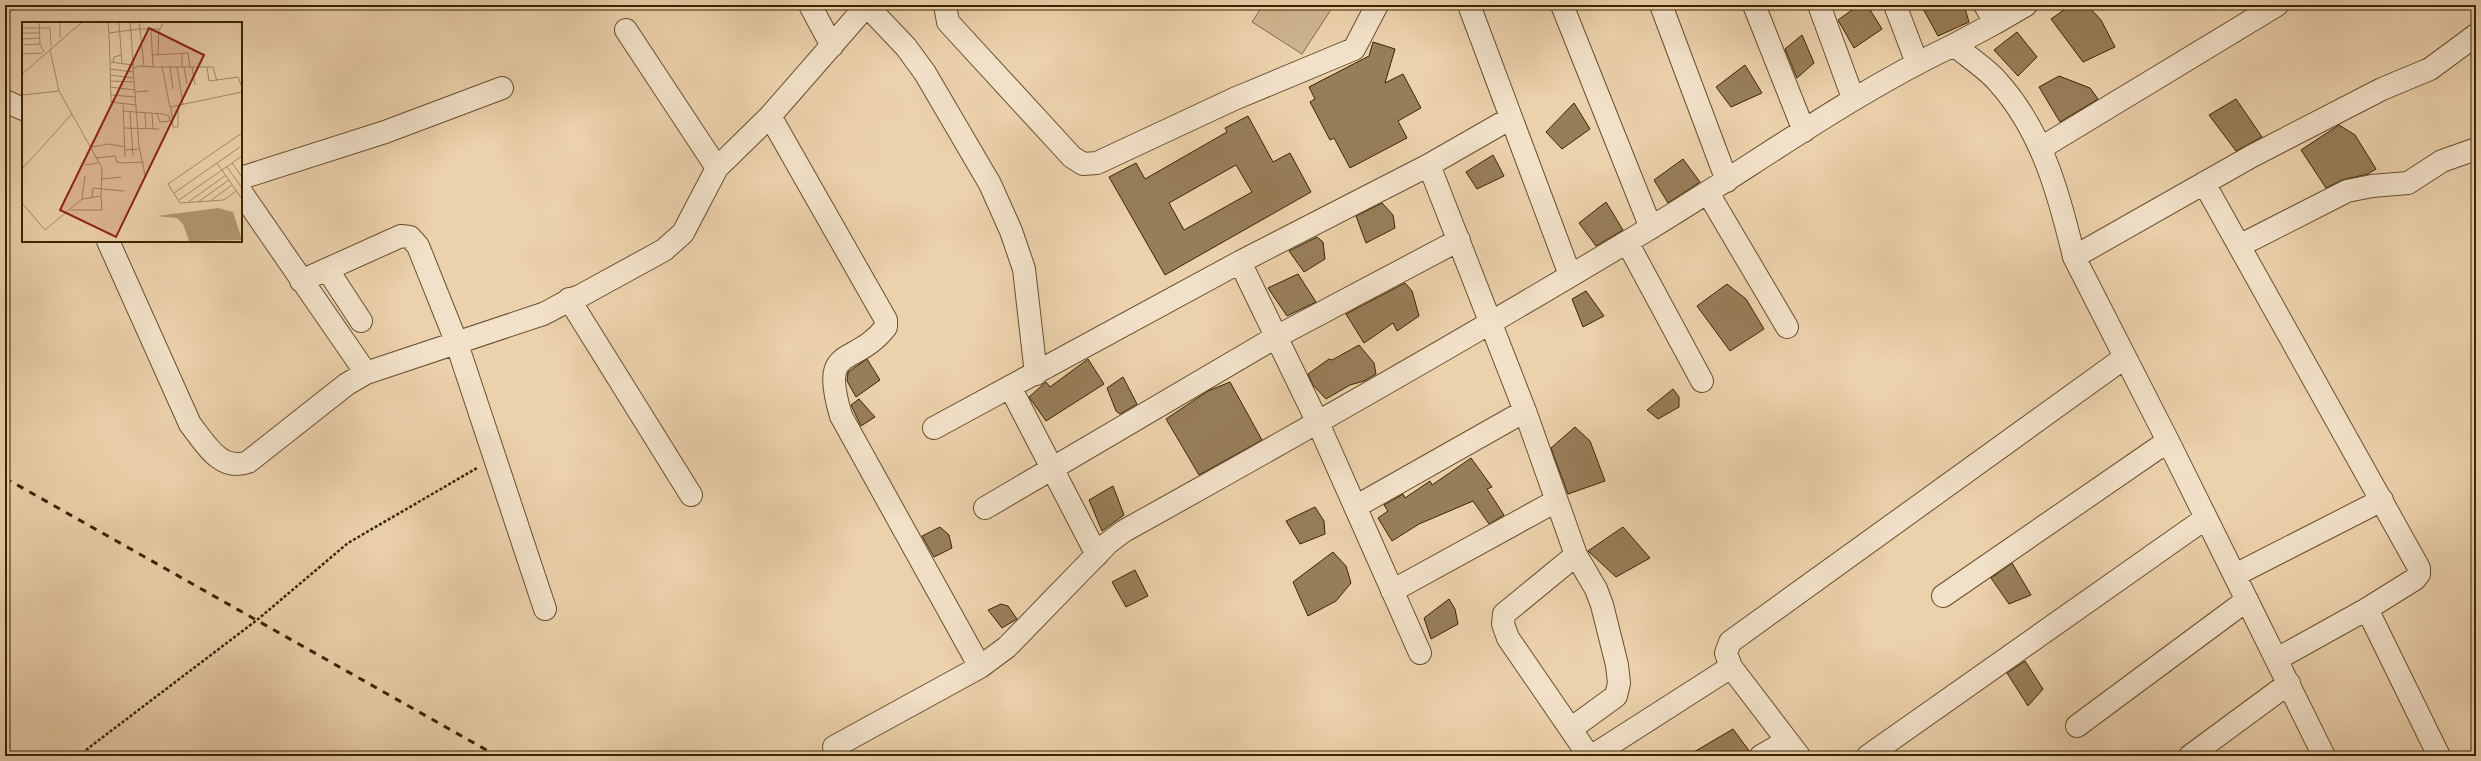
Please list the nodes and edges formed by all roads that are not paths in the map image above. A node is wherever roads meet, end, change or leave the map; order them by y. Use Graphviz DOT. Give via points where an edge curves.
graph roads {
  1 [pos="810,5"];
  2 [pos="867,5"];
  3 [pos="945,5"];
  4 [pos="1377,5"];
  5 [pos="1469,5"];
  6 [pos="1562,5"];
  7 [pos="1661,5"];
  8 [pos="1754,5"];
  9 [pos="1819,5"];
  10 [pos="1895,5"];
  11 [pos="2026,5"];
  12 [pos="2277,5"];
  13 [pos="1990,14"];
  14 [pos="626,30"];
  15 [pos="2476,35"];
  16 [pos="1954,45"];
  17 [pos="832,46"];
  18 [pos="1917,63"];
  19 [pos="502,88"];
  20 [pos="1853,98"];
  21 [pos="5,101"];
  22 [pos="22,109"];
  23 [pos="770,116"];
  24 [pos="1511,118"];
  25 [pos="1804,131"];
  26 [pos="2041,148"];
  27 [pos="2476,149"];
  28 [pos="1429,165"];
  29 [pos="717,168"];
  30 [pos="242,178"];
  31 [pos="1727,181"];
  32 [pos="2204,183"];
  33 [pos="242,193"];
  34 [pos="1708,193"];
  35 [pos="1651,228"];
  36 [pos="1459,240"];
  37 [pos="108,242"];
  38 [pos="1627,242"];
  39 [pos="2239,246"];
  40 [pos="2074,257"];
  41 [pos="1240,262"];
  42 [pos="327,269"];
  43 [pos="1570,275"];
  44 [pos="301,281"];
  45 [pos="569,299"];
  46 [pos="360,321"];
  47 [pos="1490,322"];
  48 [pos="1787,327"];
  49 [pos="1276,337"];
  50 [pos="456,342"];
  51 [pos="2124,358"];
  52 [pos="366,373"];
  53 [pos="1036,374"];
  54 [pos="1702,381"];
  55 [pos="1010,387"];
  56 [pos="1525,411"];
  57 [pos="1318,424"];
  58 [pos="934,428"];
  59 [pos="2168,440"];
  60 [pos="1053,470"];
  61 [pos="691,495"];
  62 [pos="2382,500"];
  63 [pos="1556,501"];
  64 [pos="1355,506"];
  65 [pos="985,508"];
  66 [pos="2206,518"];
  67 [pos="1097,555"];
  68 [pos="1576,555"];
  69 [pos="2235,575"];
  70 [pos="1392,591"];
  71 [pos="1943,596"];
  72 [pos="2247,600"];
  73 [pos="545,609"];
  74 [pos="2367,609"];
  75 [pos="1420,653"];
  76 [pos="2277,659"];
  77 [pos="980,667"];
  78 [pos="1731,667"];
  79 [pos="2289,683"];
  80 [pos="2077,726"];
  81 [pos="1572,728"];
  82 [pos="834,746"];
  83 [pos="1793,748"];
  84 [pos="1590,756"];
  85 [pos="1761,756"];
  86 [pos="1868,756"];
  87 [pos="2190,756"];
  88 [pos="2324,756"];
  89 [pos="2439,756"];
  1 -- 17 [label="street"];
  2 -- 17 [label="street"];
  2 -- 53 [label="street" via="906,47 925,74 990,184 1011,231 1024,269"];
  3 -- 4 [label="street" via="948,22 1072,157 1083,164 1097,163 1234,99 1354,49"];
  5 -- 24 [label="street"];
  6 -- 35 [label="street"];
  7 -- 31 [label="street"];
  8 -- 25 [label="street"];
  9 -- 20 [label="street"];
  10 -- 18 [label="street"];
  11 -- 13 [label="street"];
  12 -- 26 [label="street"];
  13 -- 16 [label="street"];
  14 -- 29 [label="street"];
  15 -- 32 [label="street" via="2430,69 2382,89"];
  16 -- 18 [label="street"];
  16 -- 26 [label="street" via="1997,81 2022,111"];
  17 -- 23 [label="street"];
  18 -- 20 [label="street"];
  19 -- 30 [label="street" via="386,132"];
  20 -- 25 [label="street"];
  21 -- 22 [label="street"];
  23 -- 29 [label="street"];
  23 -- 77 [label="street" via="886,320 886,327 881,334 842,358 836,368 833,380 834,393 841,416"];
  24 -- 28 [label="street"];
  24 -- 43 [label="street"];
  25 -- 31 [label="street"];
  26 -- 40 [label="street" via="2064,214"];
  27 -- 39 [label="street" via="2442,161 2408,184 2372,186 2347,191"];
  28 -- 36 [label="street"];
  28 -- 41 [label="street"];
  29 -- 45 [label="street" via="683,233 669,246 580,296"];
  31 -- 34 [label="street"];
  32 -- 39 [label="street"];
  32 -- 40 [label="street"];
  33 -- 44 [label="street"];
  34 -- 35 [label="street"];
  34 -- 48 [label="street"];
  35 -- 38 [label="street"];
  36 -- 47 [label="street"];
  36 -- 49 [label="street"];
  37 -- 52 [label="street" via="190,424 224,462 237,466 248,462 347,384"];
  38 -- 43 [label="street"];
  38 -- 54 [label="street"];
  39 -- 62 [label="street"];
  40 -- 51 [label="street"];
  41 -- 49 [label="street"];
  41 -- 53 [label="street"];
  42 -- 44 [label="street"];
  42 -- 46 [label="street"];
  42 -- 50 [label="street" via="401,236 410,237 418,246"];
  43 -- 47 [label="street"];
  44 -- 52 [label="street"];
  45 -- 50 [label="street" via="561,306 543,314"];
  45 -- 61 [label="street"];
  47 -- 56 [label="street"];
  47 -- 57 [label="street"];
  49 -- 57 [label="street"];
  49 -- 60 [label="street"];
  50 -- 52 [label="street"];
  50 -- 73 [label="street"];
  51 -- 59 [label="street"];
  51 -- 78 [label="street" via="1730,642 1726,653"];
  53 -- 55 [label="street"];
  55 -- 58 [label="street"];
  55 -- 60 [label="street"];
  56 -- 63 [label="street"];
  56 -- 64 [label="street"];
  57 -- 64 [label="street"];
  57 -- 67 [label="street" via="1124,531"];
  59 -- 66 [label="street"];
  59 -- 71 [label="street"];
  60 -- 65 [label="street"];
  60 -- 67 [label="street"];
  62 -- 69 [label="street"];
  62 -- 74 [label="street" via="2417,562 2419,574"];
  63 -- 68 [label="street"];
  63 -- 70 [label="street"];
  64 -- 70 [label="street"];
  66 -- 69 [label="street"];
  66 -- 86 [label="street"];
  67 -- 77 [label="street" via="1007,647"];
  68 -- 81 [label="street" via="1596,589 1602,605 1620,683 1612,700"];
  68 -- 81 [label="street" via="1504,614 1503,624 1508,638"];
  69 -- 72 [label="street"];
  70 -- 75 [label="street"];
  72 -- 76 [label="street"];
  72 -- 80 [label="street"];
  74 -- 76 [label="street"];
  74 -- 89 [label="street"];
  76 -- 79 [label="street"];
  77 -- 82 [label="street"];
  78 -- 83 [label="street"];
  78 -- 84 [label="street"];
  79 -- 87 [label="street"];
  79 -- 88 [label="street"];
  81 -- 84 [label="street"];
  83 -- 85 [label="street"];
}
